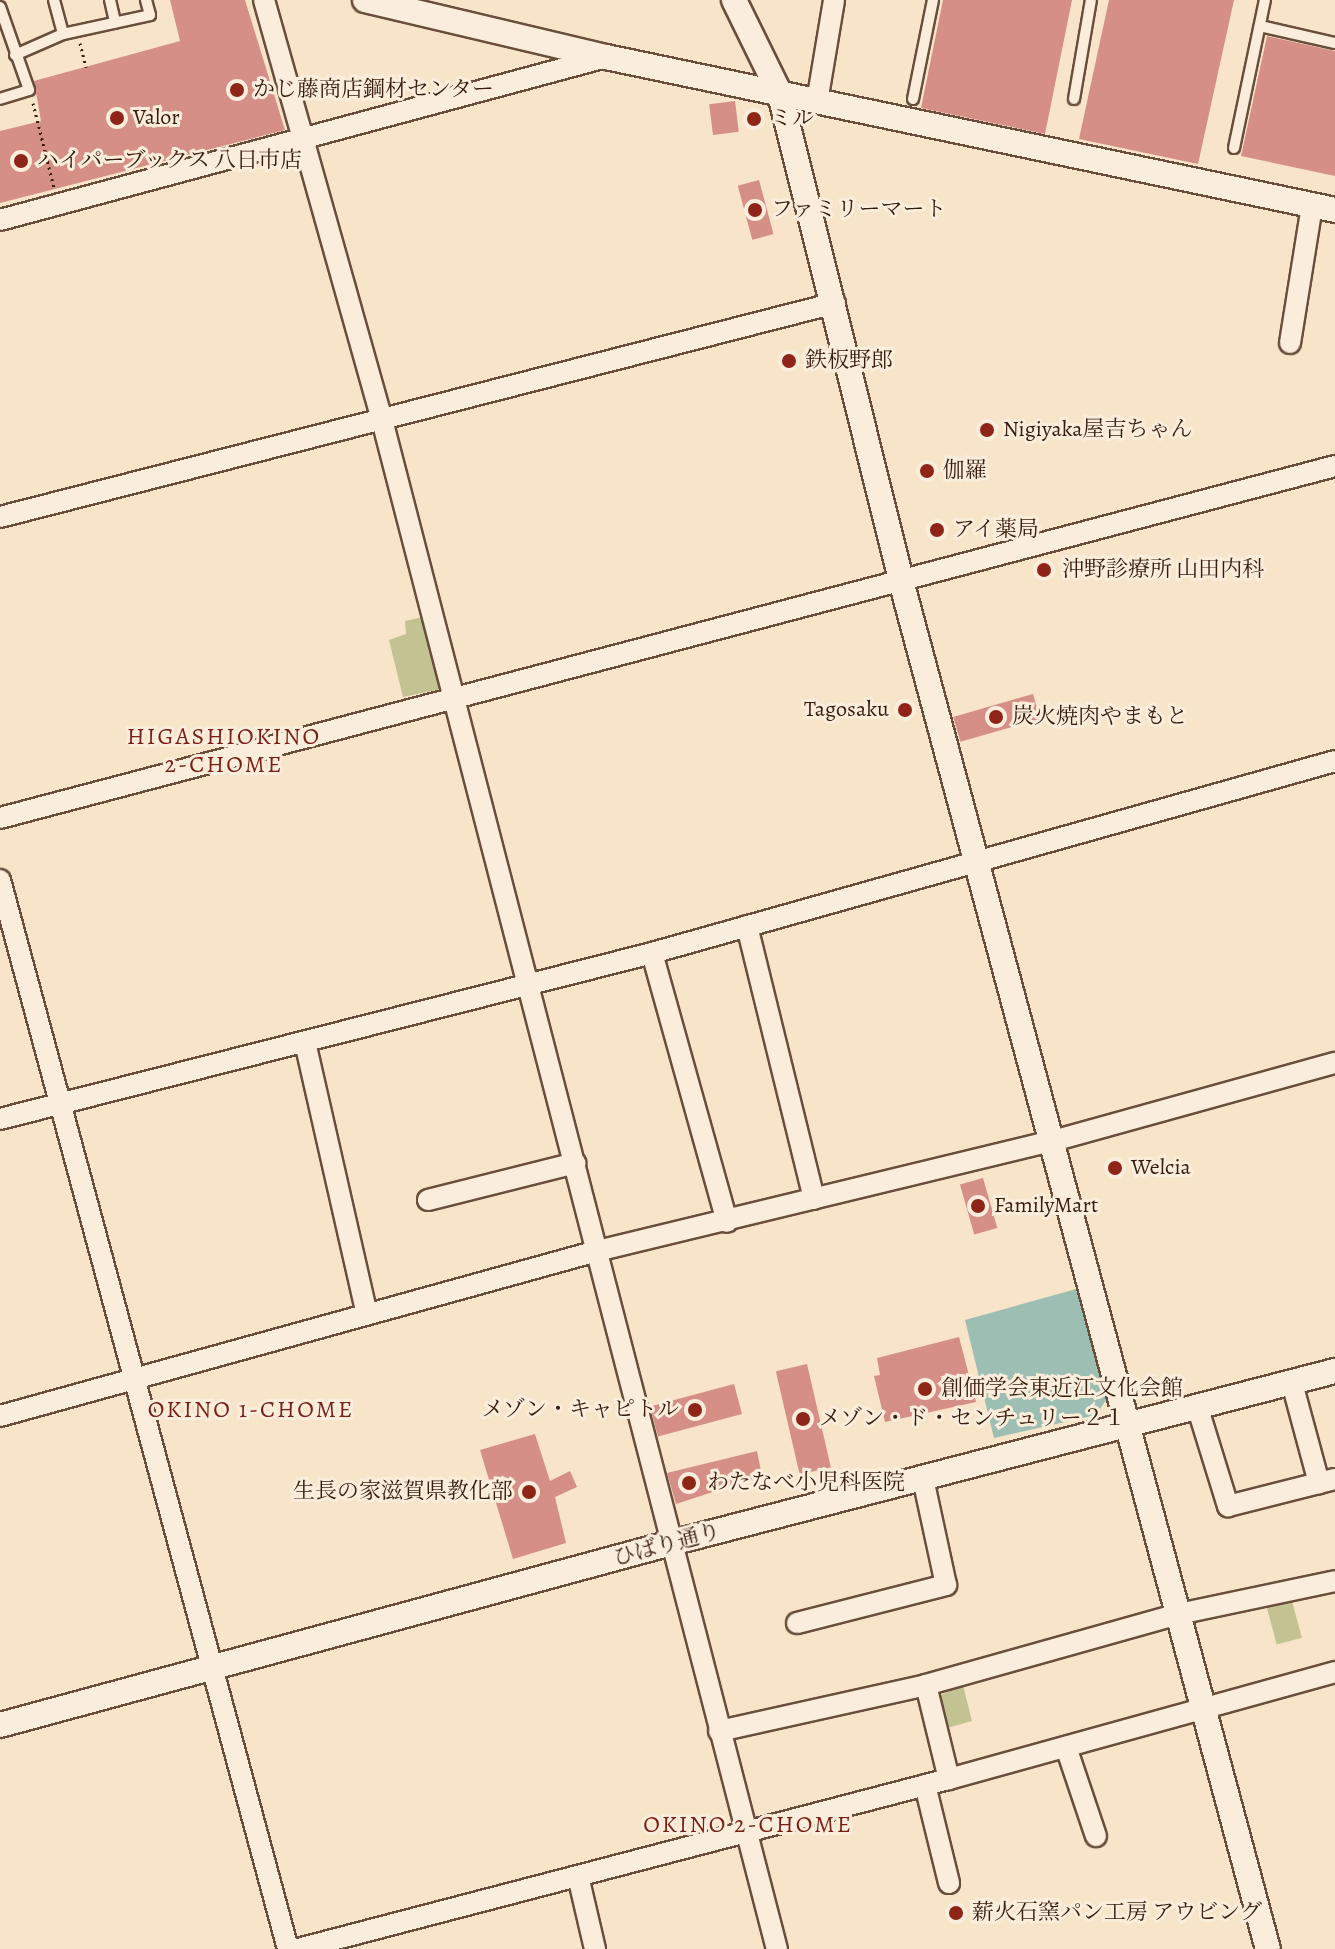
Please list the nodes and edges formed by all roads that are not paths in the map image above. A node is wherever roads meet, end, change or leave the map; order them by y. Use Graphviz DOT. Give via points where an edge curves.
graph roads {
  1 [pos="54,0"];
  2 [pos="110,0"];
  3 [pos="146,0"];
  4 [pos="264,0"];
  5 [pos="365,0"];
  6 [pos="734,0"];
  7 [pos="834,0"];
  8 [pos="933,0"];
  9 [pos="1091,0"];
  10 [pos="1265,0"];
  11 [pos="0,7"];
  12 [pos="115,22"];
  13 [pos="1260,26"];
  14 [pos="63,34"];
  15 [pos="1335,43"];
  16 [pos="15,55"];
  17 [pos="606,57"];
  18 [pos="780,94"];
  19 [pos="0,99"];
  20 [pos="913,99"];
  21 [pos="1074,99"];
  22 [pos="817,102"];
  23 [pos="304,136"];
  24 [pos="1234,148"];
  25 [pos="1323,208"];
  26 [pos="0,220"];
  27 [pos="835,303"];
  28 [pos="1290,343"];
  29 [pos="381,416"];
  30 [pos="1335,466"];
  31 [pos="0,517"];
  32 [pos="900,577"];
  33 [pos="451,697"];
  34 [pos="1335,761"];
  35 [pos="0,818"];
  36 [pos="976,861"];
  37 [pos="0,880"];
  38 [pos="747,926"];
  39 [pos="652,953"];
  40 [pos="529,984"];
  41 [pos="305,1042"];
  42 [pos="1335,1063"];
  43 [pos="58,1104"];
  44 [pos="0,1119"];
  45 [pos="1053,1141"];
  46 [pos="575,1163"];
  47 [pos="814,1199"];
  48 [pos="428,1200"];
  49 [pos="727,1222"];
  50 [pos="597,1251"];
  51 [pos="367,1314"];
  52 [pos="1335,1371"];
  53 [pos="135,1383"];
  54 [pos="1292,1383"];
  55 [pos="1198,1409"];
  56 [pos="0,1416"];
  57 [pos="1127,1428"];
  58 [pos="923,1479"];
  59 [pos="1327,1481"];
  60 [pos="675,1542"];
  61 [pos="1335,1581"];
  62 [pos="1179,1614"];
  63 [pos="797,1623"];
  64 [pos="212,1670"];
  65 [pos="1335,1672"];
  66 [pos="926,1685"];
  67 [pos="1203,1706"];
  68 [pos="0,1725"];
  69 [pos="719,1731"];
  70 [pos="1066,1747"];
  71 [pos="949,1779"];
  72 [pos="925,1785"];
  73 [pos="746,1830"];
  74 [pos="1096,1836"];
  75 [pos="578,1876"];
  76 [pos="949,1883"];
  77 [pos="288,1949"];
  78 [pos="298,1949"];
  79 [pos="595,1949"];
  80 [pos="777,1949"];
  81 [pos="1268,1949"];
  1 -- 14 [label="lane"];
  2 -- 12 [label="lane"];
  3 -- 12 [label="lane" via="150,15"];
  4 -- 23 [label="street"];
  5 -- 17 [label="street"];
  6 -- 18 [label="street"];
  7 -- 22 [label="street"];
  8 -- 20 [label="lane"];
  9 -- 21 [label="lane"];
  10 -- 13 [label="lane"];
  11 -- 16 [label="lane"];
  12 -- 14 [label="lane"];
  13 -- 15 [label="lane"];
  13 -- 24 [label="lane"];
  14 -- 16 [label="lane"];
  16 -- 19 [label="lane" via="29,90"];
  17 -- 18 [label="street"];
  17 -- 23 [label="street"];
  18 -- 22 [label="street"];
  18 -- 27 [label="street"];
  22 -- 25 [label="street"];
  23 -- 26 [label="street"];
  23 -- 29 [label="street"];
  25 -- 28 [label="street"];
  27 -- 29 [label="street"];
  27 -- 32 [label="street"];
  29 -- 31 [label="street"];
  29 -- 33 [label="street"];
  30 -- 32 [label="street"];
  32 -- 33 [label="street"];
  32 -- 36 [label="street"];
  33 -- 35 [label="street"];
  33 -- 40 [label="street"];
  34 -- 36 [label="street"];
  36 -- 38 [label="street"];
  36 -- 45 [label="street"];
  37 -- 43 [label="street"];
  38 -- 39 [label="street"];
  38 -- 47 [label="street"];
  39 -- 40 [label="street"];
  39 -- 49 [label="street"];
  40 -- 41 [label="street"];
  40 -- 46 [label="street"];
  41 -- 43 [label="street"];
  41 -- 51 [label="street"];
  42 -- 45 [label="street"];
  43 -- 44 [label="street"];
  43 -- 53 [label="street"];
  45 -- 47 [label="street"];
  45 -- 57 [label="street"];
  46 -- 48 [label="street"];
  46 -- 50 [label="street"];
  47 -- 49 [label="street"];
  49 -- 50 [label="street"];
  50 -- 51 [label="street"];
  50 -- 60 [label="street"];
  51 -- 53 [label="street"];
  52 -- 54 [label="street, ひばり通り"];
  53 -- 56 [label="street"];
  53 -- 64 [label="street"];
  54 -- 55 [label="street, ひばり通り"];
  54 -- 59 [label="street"];
  55 -- 57 [label="street, ひばり通り"];
  55 -- 59 [label="street" via="1228,1506"];
  57 -- 58 [label="street, ひばり通り"];
  57 -- 62 [label="street"];
  58 -- 60 [label="street, ひばり通り"];
  58 -- 63 [label="street" via="946,1585"];
  60 -- 64 [label="street, ひばり通り"];
  60 -- 69 [label="street"];
  61 -- 62 [label="street"];
  62 -- 66 [label="street"];
  62 -- 67 [label="street"];
  64 -- 68 [label="street, ひばり通り"];
  64 -- 77 [label="street"];
  65 -- 67 [label="street"];
  66 -- 69 [label="street"];
  66 -- 71 [label="street"];
  67 -- 70 [label="street"];
  67 -- 81 [label="street"];
  69 -- 73 [label="street"];
  70 -- 71 [label="street"];
  70 -- 74 [label="street"];
  71 -- 72 [label="street"];
  72 -- 73 [label="street"];
  72 -- 76 [label="street"];
  73 -- 75 [label="street"];
  73 -- 80 [label="street"];
  75 -- 78 [label="street"];
  75 -- 79 [label="street"];
}
